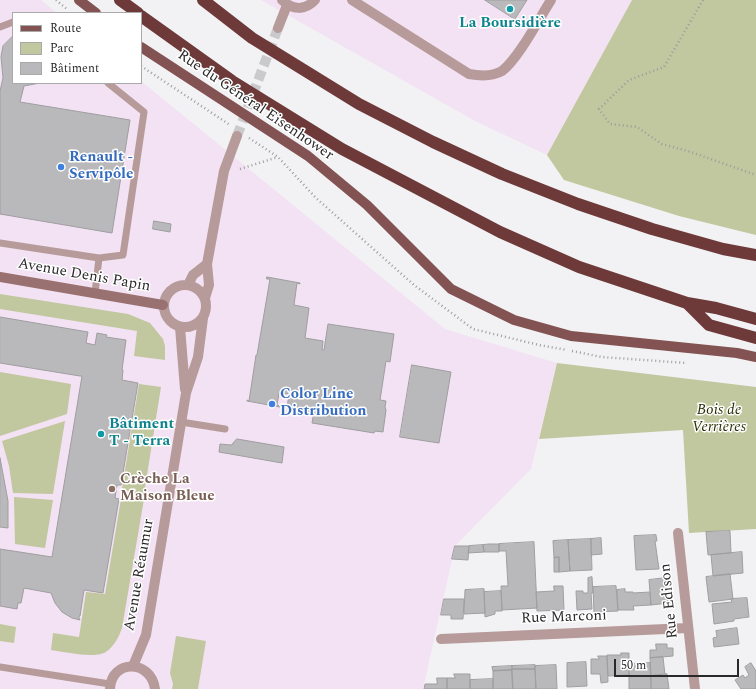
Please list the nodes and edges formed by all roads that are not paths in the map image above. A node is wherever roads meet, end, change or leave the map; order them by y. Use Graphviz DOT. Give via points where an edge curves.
graph roads {
  1 [pos="79,0"];
  2 [pos="120,0"];
  3 [pos="203,0"];
  4 [pos="315,0"];
  5 [pos="352,0"];
  6 [pos="551,0"];
  7 [pos="285,2"];
  8 [pos="95,12"];
  9 [pos="137,12"];
  10 [pos="142,17"];
  11 [pos="12,22"];
  12 [pos="0,27"];
  13 [pos="278,28"];
  14 [pos="142,48"];
  15 [pos="109,84"];
  16 [pos="238,132"];
  17 [pos="0,243"];
  18 [pos="756,255"];
  19 [pos="99,258"];
  20 [pos="207,264"];
  21 [pos="0,277"];
  22 [pos="188,285"];
  23 [pos="95,293"];
  24 [pos="205,298"];
  25 [pos="687,303"];
  26 [pos="163,305"];
  27 [pos="203,318"];
  28 [pos="756,318"];
  29 [pos="180,327"];
  30 [pos="756,338"];
  31 [pos="756,356"];
  32 [pos="186,394"];
  33 [pos="181,422"];
  34 [pos="225,429"];
  35 [pos="678,533"];
  36 [pos="688,628"];
  37 [pos="441,639"];
  38 [pos="134,666"];
  39 [pos="0,667"];
  40 [pos="110,687"];
  41 [pos="155,689"];
  42 [pos="695,689"];
  1 -- 8 [label="main road"];
  2 -- 9 [label="highway"];
  3 -- 18 [label="highway" via="252,38 359,104 460,155 578,204 659,231 723,249"];
  4 -- 7 [label="street" via="311,5 298,8"];
  5 -- 6 [label="street" via="469,74 483,77 501,72 512,61"];
  7 -- 13 [label="street"];
  10 -- 25 [label="highway" via="232,81 342,149 500,232 579,266"];
  11 -- 12 [label="lane"];
  14 -- 31 [label="main road, Rue du Général Eisenhower" via="308,156 367,205 450,289 514,320 571,336"];
  15 -- 19 [label="lane" via="144,112 123,255"];
  16 -- 20 [label="street" via="224,171"];
  17 -- 19 [label="lane"];
  19 -- 23 [label="lane"];
  20 -- 22 [label="street" via="193,275"];
  20 -- 24 [label="street" via="209,285"];
  21 -- 23 [label="main road, Avenue Denis Papin"];
  22 -- 24 [label="street"];
  22 -- 26 [label="street" via="175,287 169,292"];
  23 -- 26 [label="main road, Avenue Denis Papin"];
  24 -- 27 [label="street" via="206,312"];
  25 -- 28 [label="highway"];
  25 -- 30 [label="highway" via="709,325"];
  26 -- 29 [label="street" via="166,316 174,325"];
  27 -- 29 [label="street" via="193,326"];
  27 -- 32 [label="street, Avenue Réaumur" via="198,357"];
  29 -- 32 [label="street, Avenue Réaumur"];
  32 -- 33 [label="street, Avenue Réaumur"];
  33 -- 34 [label="lane"];
  33 -- 38 [label="street, Avenue Réaumur" via="146,635"];
  35 -- 36 [label="street, Rue Edison"];
  36 -- 37 [label="street, Rue Marconi"];
  36 -- 42 [label="street, Rue Edison"];
  38 -- 40 [label="street" via="121,669 112,678"];
  38 -- 41 [label="street" via="146,671 154,682"];
  39 -- 40 [label="lane"];
}
